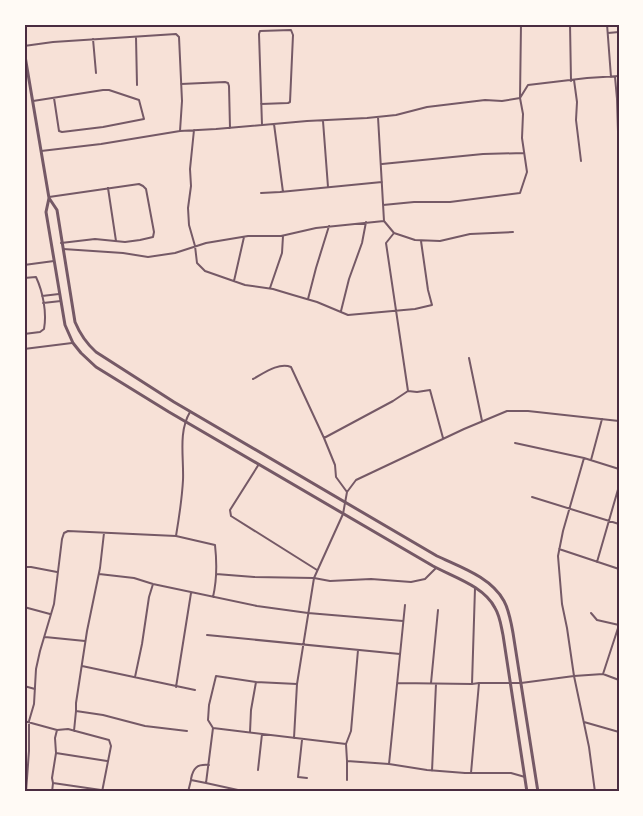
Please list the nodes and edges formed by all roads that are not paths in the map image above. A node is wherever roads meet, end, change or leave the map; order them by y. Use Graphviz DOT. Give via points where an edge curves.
graph roads {
  1 [pos="521,24"];
  2 [pos="570,24"];
  3 [pos="607,24"];
  4 [pos="619,32"];
  5 [pos="608,33"];
  6 [pos="136,37"];
  7 [pos="93,39"];
  8 [pos="24,46"];
  9 [pos="24,50"];
  10 [pos="96,74"];
  11 [pos="617,76"];
  12 [pos="611,77"];
  13 [pos="572,80"];
  14 [pos="181,84"];
  15 [pos="137,85"];
  16 [pos="54,98"];
  17 [pos="520,98"];
  18 [pos="33,101"];
  19 [pos="261,104"];
  20 [pos="378,117"];
  21 [pos="323,121"];
  22 [pos="274,124"];
  23 [pos="262,125"];
  24 [pos="230,128"];
  25 [pos="194,130"];
  26 [pos="180,131"];
  27 [pos="41,151"];
  28 [pos="524,153"];
  29 [pos="580,161"];
  30 [pos="382,164"];
  31 [pos="619,164"];
  32 [pos="382,182"];
  33 [pos="108,188"];
  34 [pos="328,188"];
  35 [pos="283,192"];
  36 [pos="261,193"];
  37 [pos="49,197"];
  38 [pos="383,205"];
  39 [pos="384,221"];
  40 [pos="366,222"];
  41 [pos="329,226"];
  42 [pos="513,232"];
  43 [pos="394,233"];
  44 [pos="283,236"];
  45 [pos="244,237"];
  46 [pos="116,241"];
  47 [pos="421,241"];
  48 [pos="61,243"];
  49 [pos="195,246"];
  50 [pos="63,249"];
  51 [pos="54,261"];
  52 [pos="24,265"];
  53 [pos="24,278"];
  54 [pos="234,281"];
  55 [pos="270,289"];
  56 [pos="59,294"];
  57 [pos="42,296"];
  58 [pos="308,299"];
  59 [pos="61,301"];
  60 [pos="43,303"];
  61 [pos="341,311"];
  62 [pos="397,311"];
  63 [pos="24,334"];
  64 [pos="73,343"];
  65 [pos="24,349"];
  66 [pos="469,358"];
  67 [pos="252,379"];
  68 [pos="408,391"];
  69 [pos="190,411"];
  70 [pos="602,419"];
  71 [pos="185,421"];
  72 [pos="619,421"];
  73 [pos="482,422"];
  74 [pos="324,438"];
  75 [pos="443,439"];
  76 [pos="515,443"];
  77 [pos="584,458"];
  78 [pos="591,461"];
  79 [pos="259,464"];
  80 [pos="619,469"];
  81 [pos="619,486"];
  82 [pos="347,492"];
  83 [pos="532,497"];
  84 [pos="346,503"];
  85 [pos="570,508"];
  86 [pos="343,514"];
  87 [pos="609,521"];
  88 [pos="619,524"];
  89 [pos="104,533"];
  90 [pos="176,536"];
  91 [pos="559,549"];
  92 [pos="597,562"];
  93 [pos="24,567"];
  94 [pos="436,568"];
  95 [pos="619,569"];
  96 [pos="317,570"];
  97 [pos="58,572"];
  98 [pos="99,574"];
  99 [pos="216,574"];
  100 [pos="314,578"];
  101 [pos="153,584"];
  102 [pos="476,588"];
  103 [pos="191,592"];
  104 [pos="213,597"];
  105 [pos="405,605"];
  106 [pos="24,607"];
  107 [pos="438,609"];
  108 [pos="308,612"];
  109 [pos="591,613"];
  110 [pos="51,614"];
  111 [pos="404,621"];
  112 [pos="619,625"];
  113 [pos="207,635"];
  114 [pos="45,637"];
  115 [pos="85,641"];
  116 [pos="303,645"];
  117 [pos="358,650"];
  118 [pos="400,654"];
  119 [pos="82,666"];
  120 [pos="603,674"];
  121 [pos="574,676"];
  122 [pos="135,677"];
  123 [pos="619,680"];
  124 [pos="256,682"];
  125 [pos="398,683"];
  126 [pos="431,683"];
  127 [pos="479,683"];
  128 [pos="511,683"];
  129 [pos="521,683"];
  130 [pos="297,684"];
  131 [pos="436,684"];
  132 [pos="472,684"];
  133 [pos="24,686"];
  134 [pos="176,687"];
  135 [pos="35,689"];
  136 [pos="195,690"];
  137 [pos="76,711"];
  138 [pos="24,721"];
  139 [pos="30,722"];
  140 [pos="585,722"];
  141 [pos="213,728"];
  142 [pos="57,730"];
  143 [pos="74,731"];
  144 [pos="187,731"];
  145 [pos="250,732"];
  146 [pos="619,732"];
  147 [pos="262,734"];
  148 [pos="294,738"];
  149 [pos="302,740"];
  150 [pos="346,744"];
  151 [pos="56,753"];
  152 [pos="107,761"];
  153 [pos="347,761"];
  154 [pos="389,764"];
  155 [pos="209,765"];
  156 [pos="258,770"];
  157 [pos="432,771"];
  158 [pos="471,773"];
  159 [pos="525,777"];
  160 [pos="307,778"];
  161 [pos="191,780"];
  162 [pos="347,780"];
  163 [pos="53,783"];
  164 [pos="206,783"];
  165 [pos="25,786"];
  166 [pos="219,786"];
  167 [pos="89,788"];
  168 [pos="229,790"];
  169 [pos="102,791"];
  170 [pos="26,792"];
  171 [pos="52,792"];
  172 [pos="82,792"];
  173 [pos="188,792"];
  174 [pos="218,792"];
  175 [pos="247,792"];
  176 [pos="527,792"];
  177 [pos="538,792"];
  178 [pos="596,792"];
  1 -- 17 [label="street"];
  2 -- 13 [label="street"];
  3 -- 5 [label="street"];
  4 -- 5 [label="street"];
  5 -- 12 [label="street"];
  6 -- 7 [label="street"];
  6 -- 14 [label="street" via="177,35"];
  6 -- 15 [label="street"];
  7 -- 8 [label="street"];
  7 -- 10 [label="street"];
  9 -- 18 [label="street"];
  11 -- 12 [label="street"];
  11 -- 31 [label="street"];
  12 -- 13 [label="street"];
  13 -- 17 [label="street" via="528,85"];
  13 -- 29 [label="street"];
  14 -- 24 [label="street" via="228,83"];
  14 -- 26 [label="street"];
  16 -- 16 [label="street" via="109,90 139,100 144,119 62,132"];
  16 -- 18 [label="street"];
  17 -- 20 [label="street" via="426,107"];
  17 -- 28 [label="street"];
  18 -- 27 [label="street"];
  19 -- 19 [label="street" via="260,31 291,30 294,35 290,102"];
  19 -- 23 [label="street"];
  20 -- 21 [label="street"];
  20 -- 30 [label="street"];
  21 -- 22 [label="street"];
  21 -- 34 [label="street"];
  22 -- 23 [label="street"];
  22 -- 35 [label="street"];
  23 -- 24 [label="street"];
  24 -- 25 [label="street"];
  25 -- 26 [label="street"];
  25 -- 49 [label="street" via="188,208"];
  26 -- 27 [label="street"];
  27 -- 37 [label="street"];
  28 -- 30 [label="street"];
  28 -- 38 [label="street" via="527,172 520,193"];
  30 -- 32 [label="street"];
  32 -- 34 [label="street"];
  32 -- 38 [label="street"];
  33 -- 37 [label="street"];
  33 -- 46 [label="street"];
  33 -- 46 [label="street" via="143,186 154,232 153,237"];
  34 -- 35 [label="street"];
  35 -- 36 [label="street"];
  37 -- 48 [label="street" via="57,210"];
  37 -- 51 [label="street" via="46,212"];
  38 -- 39 [label="street"];
  39 -- 40 [label="street"];
  39 -- 43 [label="street"];
  40 -- 41 [label="street"];
  40 -- 61 [label="street"];
  41 -- 44 [label="street"];
  41 -- 58 [label="street"];
  42 -- 47 [label="street"];
  43 -- 47 [label="street"];
  43 -- 62 [label="street" via="386,243"];
  44 -- 45 [label="street"];
  44 -- 55 [label="street" via="282,253"];
  45 -- 49 [label="street"];
  45 -- 54 [label="street"];
  46 -- 48 [label="street"];
  47 -- 62 [label="street" via="432,305"];
  48 -- 50 [label="street"];
  49 -- 50 [label="street" via="148,257"];
  49 -- 54 [label="street" via="198,263 205,271"];
  50 -- 69 [label="street" via="75,322 88,345"];
  51 -- 52 [label="street"];
  51 -- 56 [label="street"];
  53 -- 57 [label="street" via="36,277"];
  54 -- 55 [label="street"];
  55 -- 58 [label="street"];
  56 -- 57 [label="street"];
  56 -- 59 [label="street"];
  57 -- 60 [label="street"];
  58 -- 61 [label="street"];
  59 -- 60 [label="street"];
  59 -- 64 [label="street" via="65,326"];
  60 -- 63 [label="street" via="44,329"];
  61 -- 62 [label="street" via="348,315"];
  62 -- 68 [label="street"];
  64 -- 65 [label="street"];
  64 -- 71 [label="street" via="96,367"];
  66 -- 73 [label="street"];
  67 -- 74 [label="street" via="281,365 291,368"];
  68 -- 74 [label="street"];
  68 -- 75 [label="street" via="430,390"];
  69 -- 71 [label="street"];
  69 -- 84 [label="street"];
  70 -- 72 [label="street"];
  70 -- 73 [label="street" via="507,411"];
  70 -- 78 [label="street"];
  71 -- 79 [label="street"];
  71 -- 90 [label="street"];
  73 -- 75 [label="street"];
  74 -- 82 [label="street" via="336,477"];
  75 -- 82 [label="street" via="356,480"];
  76 -- 77 [label="street"];
  77 -- 78 [label="street"];
  77 -- 85 [label="street"];
  78 -- 80 [label="street"];
  79 -- 86 [label="street"];
  79 -- 96 [label="street" via="230,510 231,516"];
  81 -- 87 [label="street"];
  82 -- 84 [label="street"];
  83 -- 85 [label="street"];
  84 -- 86 [label="street"];
  84 -- 129 [label="street" via="496,590 510,616"];
  85 -- 87 [label="street"];
  85 -- 91 [label="street"];
  86 -- 94 [label="street"];
  86 -- 96 [label="street"];
  87 -- 88 [label="street"];
  87 -- 92 [label="street"];
  89 -- 90 [label="street"];
  89 -- 97 [label="street" via="64,533"];
  89 -- 98 [label="street"];
  90 -- 99 [label="street" via="215,545"];
  91 -- 92 [label="street"];
  91 -- 121 [label="street" via="562,604"];
  92 -- 95 [label="street"];
  93 -- 97 [label="street"];
  94 -- 100 [label="street" via="425,579 411,582"];
  94 -- 102 [label="street"];
  96 -- 100 [label="street"];
  97 -- 110 [label="street"];
  98 -- 101 [label="street"];
  98 -- 115 [label="street"];
  99 -- 100 [label="street"];
  99 -- 104 [label="street"];
  100 -- 108 [label="street"];
  101 -- 103 [label="street"];
  101 -- 122 [label="street"];
  102 -- 128 [label="street" via="489,598 500,620"];
  102 -- 132 [label="street"];
  103 -- 104 [label="street"];
  103 -- 134 [label="street"];
  104 -- 108 [label="street"];
  105 -- 111 [label="street"];
  106 -- 110 [label="street"];
  107 -- 126 [label="street"];
  108 -- 111 [label="street"];
  108 -- 116 [label="street"];
  109 -- 112 [label="street" via="597,620"];
  110 -- 114 [label="street"];
  111 -- 118 [label="street"];
  112 -- 120 [label="street"];
  113 -- 116 [label="street"];
  114 -- 115 [label="street"];
  114 -- 135 [label="street"];
  115 -- 119 [label="street"];
  116 -- 117 [label="street"];
  116 -- 130 [label="street"];
  117 -- 118 [label="street"];
  117 -- 150 [label="street" via="351,731"];
  118 -- 125 [label="street"];
  119 -- 122 [label="street"];
  119 -- 137 [label="street"];
  120 -- 121 [label="street"];
  120 -- 123 [label="street"];
  121 -- 129 [label="street"];
  121 -- 140 [label="street"];
  122 -- 134 [label="street"];
  124 -- 130 [label="street"];
  124 -- 141 [label="street" via="216,676 207,720"];
  124 -- 145 [label="street"];
  125 -- 126 [label="street"];
  125 -- 154 [label="street"];
  126 -- 131 [label="street"];
  127 -- 128 [label="street"];
  127 -- 132 [label="street"];
  127 -- 158 [label="street"];
  128 -- 129 [label="street"];
  128 -- 159 [label="street"];
  129 -- 177 [label="street"];
  130 -- 148 [label="street"];
  131 -- 132 [label="street"];
  131 -- 157 [label="street"];
  133 -- 135 [label="street"];
  134 -- 136 [label="street"];
  135 -- 139 [label="street"];
  137 -- 143 [label="street"];
  137 -- 144 [label="street"];
  138 -- 139 [label="street"];
  139 -- 142 [label="street"];
  139 -- 165 [label="street"];
  140 -- 146 [label="street"];
  140 -- 178 [label="street"];
  141 -- 145 [label="street"];
  141 -- 155 [label="street"];
  142 -- 143 [label="street"];
  142 -- 151 [label="street"];
  143 -- 152 [label="street" via="111,742"];
  145 -- 147 [label="street"];
  147 -- 148 [label="street"];
  147 -- 156 [label="street"];
  148 -- 149 [label="street"];
  149 -- 150 [label="street"];
  149 -- 160 [label="street" via="298,777"];
  150 -- 153 [label="street"];
  151 -- 152 [label="street"];
  151 -- 163 [label="street"];
  152 -- 169 [label="street"];
  153 -- 154 [label="street"];
  153 -- 162 [label="street"];
  154 -- 157 [label="street"];
  155 -- 161 [label="street" via="194,769"];
  155 -- 164 [label="street"];
  157 -- 158 [label="street"];
  158 -- 159 [label="street"];
  159 -- 176 [label="street"];
  161 -- 164 [label="street"];
  161 -- 173 [label="street"];
  163 -- 167 [label="street"];
  163 -- 171 [label="street"];
  164 -- 166 [label="street"];
  165 -- 170 [label="street"];
  166 -- 168 [label="street"];
  166 -- 174 [label="street"];
  167 -- 169 [label="street"];
  167 -- 172 [label="street"];
  168 -- 175 [label="street"];
}
